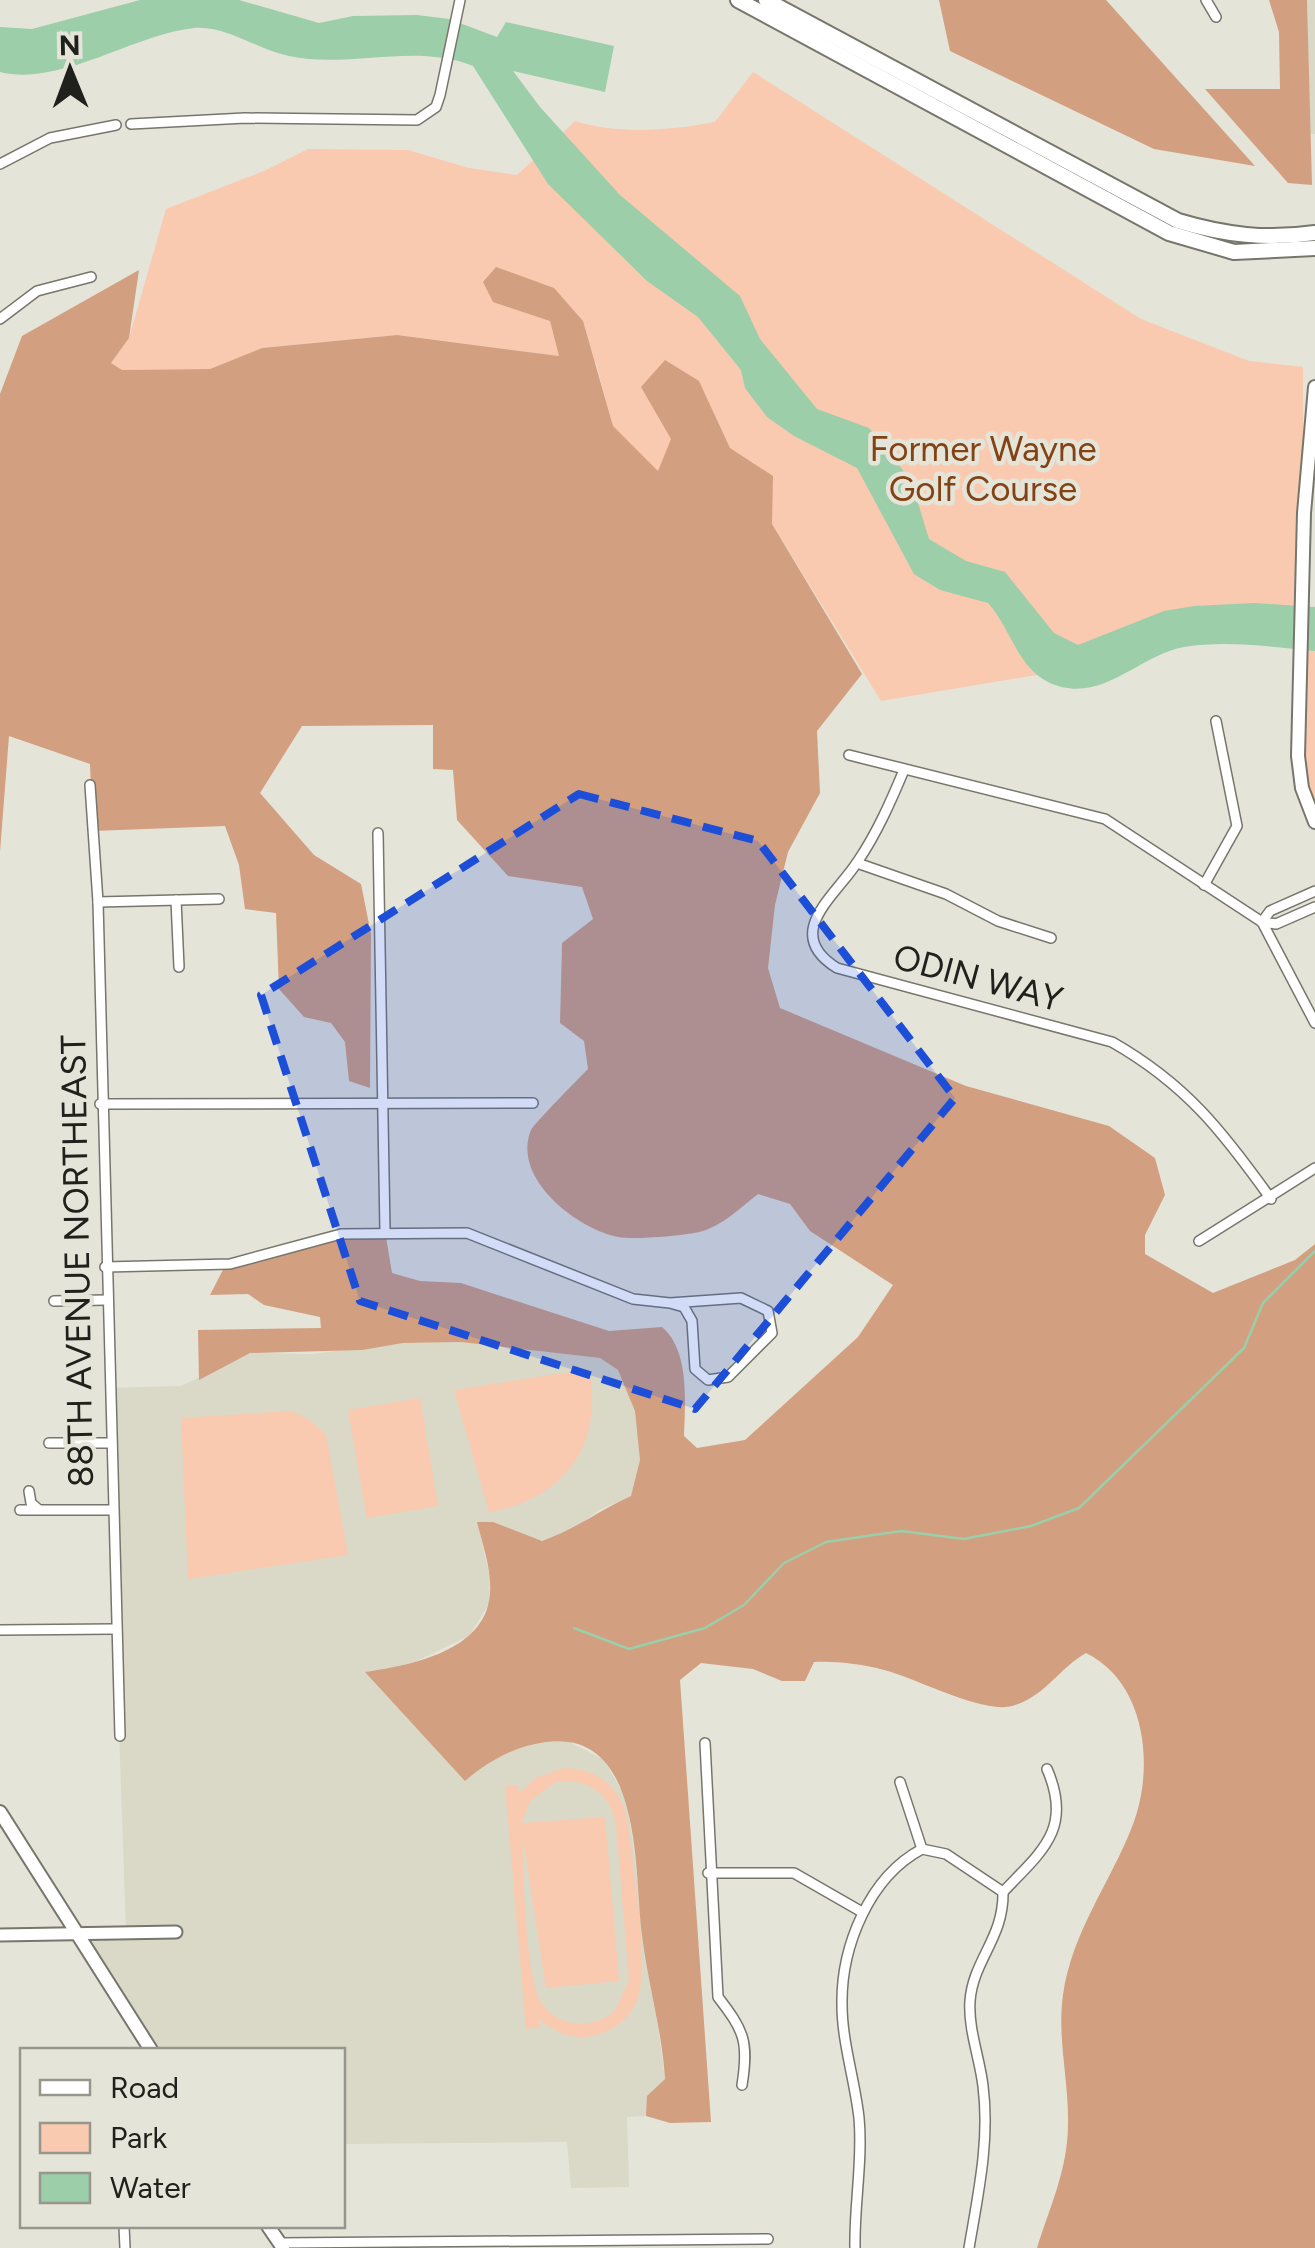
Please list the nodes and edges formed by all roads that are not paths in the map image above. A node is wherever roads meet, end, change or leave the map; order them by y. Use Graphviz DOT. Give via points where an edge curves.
graph roads {
  1 [pos="460,0"];
  2 [pos="738,0"];
  3 [pos="766,0"];
  4 [pos="1206,0"];
  5 [pos="1216,17"];
  6 [pos="130,124"];
  7 [pos="116,125"];
  8 [pos="986,135"];
  9 [pos="1054,154"];
  10 [pos="0,164"];
  11 [pos="1315,233"];
  12 [pos="1315,248"];
  13 [pos="90,278"];
  14 [pos="0,319"];
  15 [pos="1315,387"];
  16 [pos="1310,513"];
  17 [pos="1216,721"];
  18 [pos="849,755"];
  19 [pos="904,770"];
  20 [pos="90,785"];
  21 [pos="1315,822"];
  22 [pos="378,833"];
  23 [pos="857,864"];
  24 [pos="1204,884"];
  25 [pos="1315,891"];
  26 [pos="219,899"];
  27 [pos="176,900"];
  28 [pos="98,902"];
  29 [pos="1315,907"];
  30 [pos="1262,922"];
  31 [pos="1051,938"];
  32 [pos="179,967"];
  33 [pos="1315,1023"];
  34 [pos="533,1103"];
  35 [pos="100,1104"];
  36 [pos="384,1104"];
  37 [pos="1315,1168"];
  38 [pos="1271,1199"];
  39 [pos="385,1232"];
  40 [pos="1199,1241"];
  41 [pos="105,1267"];
  42 [pos="106,1300"];
  43 [pos="54,1301"];
  44 [pos="670,1303"];
  45 [pos="49,1443"];
  46 [pos="109,1443"];
  47 [pos="29,1491"];
  48 [pos="20,1510"];
  49 [pos="40,1510"];
  50 [pos="111,1510"];
  51 [pos="114,1629"];
  52 [pos="0,1630"];
  53 [pos="120,1736"];
  54 [pos="705,1743"];
  55 [pos="1048,1770"];
  56 [pos="900,1782"];
  57 [pos="0,1812"];
  58 [pos="922,1850"];
  59 [pos="708,1873"];
  60 [pos="1003,1892"];
  61 [pos="862,1912"];
  62 [pos="176,1932"];
  63 [pos="0,1934"];
  64 [pos="78,1934"];
  65 [pos="150,2048"];
  66 [pos="742,2085"];
  67 [pos="768,2240"];
  68 [pos="282,2245"];
  69 [pos="855,2248"];
  70 [pos="969,2248"];
  1 -- 6 [label="street" via="436,107 417,120"];
  2 -- 8 [label="main road"];
  3 -- 9 [label="main road"];
  4 -- 5 [label="street"];
  7 -- 10 [label="street" via="50,138"];
  8 -- 9 [label="main road" via="1041,159"];
  8 -- 12 [label="main road" via="1195,242 1234,252"];
  9 -- 11 [label="main road" via="1178,221 1222,234"];
  13 -- 14 [label="street" via="37,291"];
  15 -- 16 [label="main road"];
  16 -- 21 [label="main road" via="1298,756"];
  17 -- 24 [label="street" via="1237,826"];
  18 -- 19 [label="street"];
  19 -- 23 [label="street, ODIN WAY"];
  19 -- 24 [label="street" via="1105,820"];
  20 -- 28 [label="street, 88TH AVENUE NORTHEAST"];
  22 -- 36 [label="street"];
  23 -- 31 [label="street"];
  23 -- 38 [label="street, ODIN WAY" via="816,918 812,939 820,958 1112,1042 1150,1064 1216,1122"];
  24 -- 30 [label="street"];
  25 -- 30 [label="street" via="1270,911"];
  26 -- 27 [label="street"];
  27 -- 28 [label="street"];
  27 -- 32 [label="street"];
  28 -- 35 [label="street, 88TH AVENUE NORTHEAST"];
  29 -- 30 [label="street" via="1276,924"];
  30 -- 33 [label="street"];
  34 -- 36 [label="street"];
  35 -- 36 [label="street"];
  35 -- 41 [label="street, 88TH AVENUE NORTHEAST"];
  36 -- 39 [label="street"];
  37 -- 38 [label="street"];
  38 -- 40 [label="street"];
  39 -- 41 [label="street" via="341,1234 230,1264"];
  39 -- 44 [label="street" via="467,1233 633,1299"];
  41 -- 42 [label="street, 88TH AVENUE NORTHEAST"];
  42 -- 43 [label="street"];
  42 -- 46 [label="street, 88TH AVENUE NORTHEAST"];
  44 -- 44 [label="street" via="684,1306 690,1316 695,1370 708,1380 728,1377 772,1334 768,1312 750,1300"];
  45 -- 46 [label="street"];
  46 -- 50 [label="street, 88TH AVENUE NORTHEAST"];
  47 -- 49 [label="street" via="30,1503"];
  48 -- 49 [label="street"];
  49 -- 50 [label="street"];
  50 -- 51 [label="street, 88TH AVENUE NORTHEAST"];
  51 -- 52 [label="street"];
  51 -- 53 [label="street, 88TH AVENUE NORTHEAST"];
  54 -- 59 [label="street"];
  55 -- 60 [label="street" via="1060,1797 1048,1845"];
  56 -- 58 [label="street"];
  57 -- 64 [label="main road"];
  58 -- 60 [label="street" via="946,1854"];
  58 -- 61 [label="street" via="891,1872"];
  59 -- 61 [label="street" via="794,1873"];
  59 -- 66 [label="street" via="718,1996 742,2028 747,2053"];
  60 -- 70 [label="street" via="1004,1916 975,1974 970,2004 984,2088 985,2156"];
  61 -- 69 [label="street" via="842,2004 859,2122"];
  62 -- 64 [label="street"];
  63 -- 64 [label="street"];
  64 -- 65 [label="main road"];
  67 -- 68 [label="street"];
}
